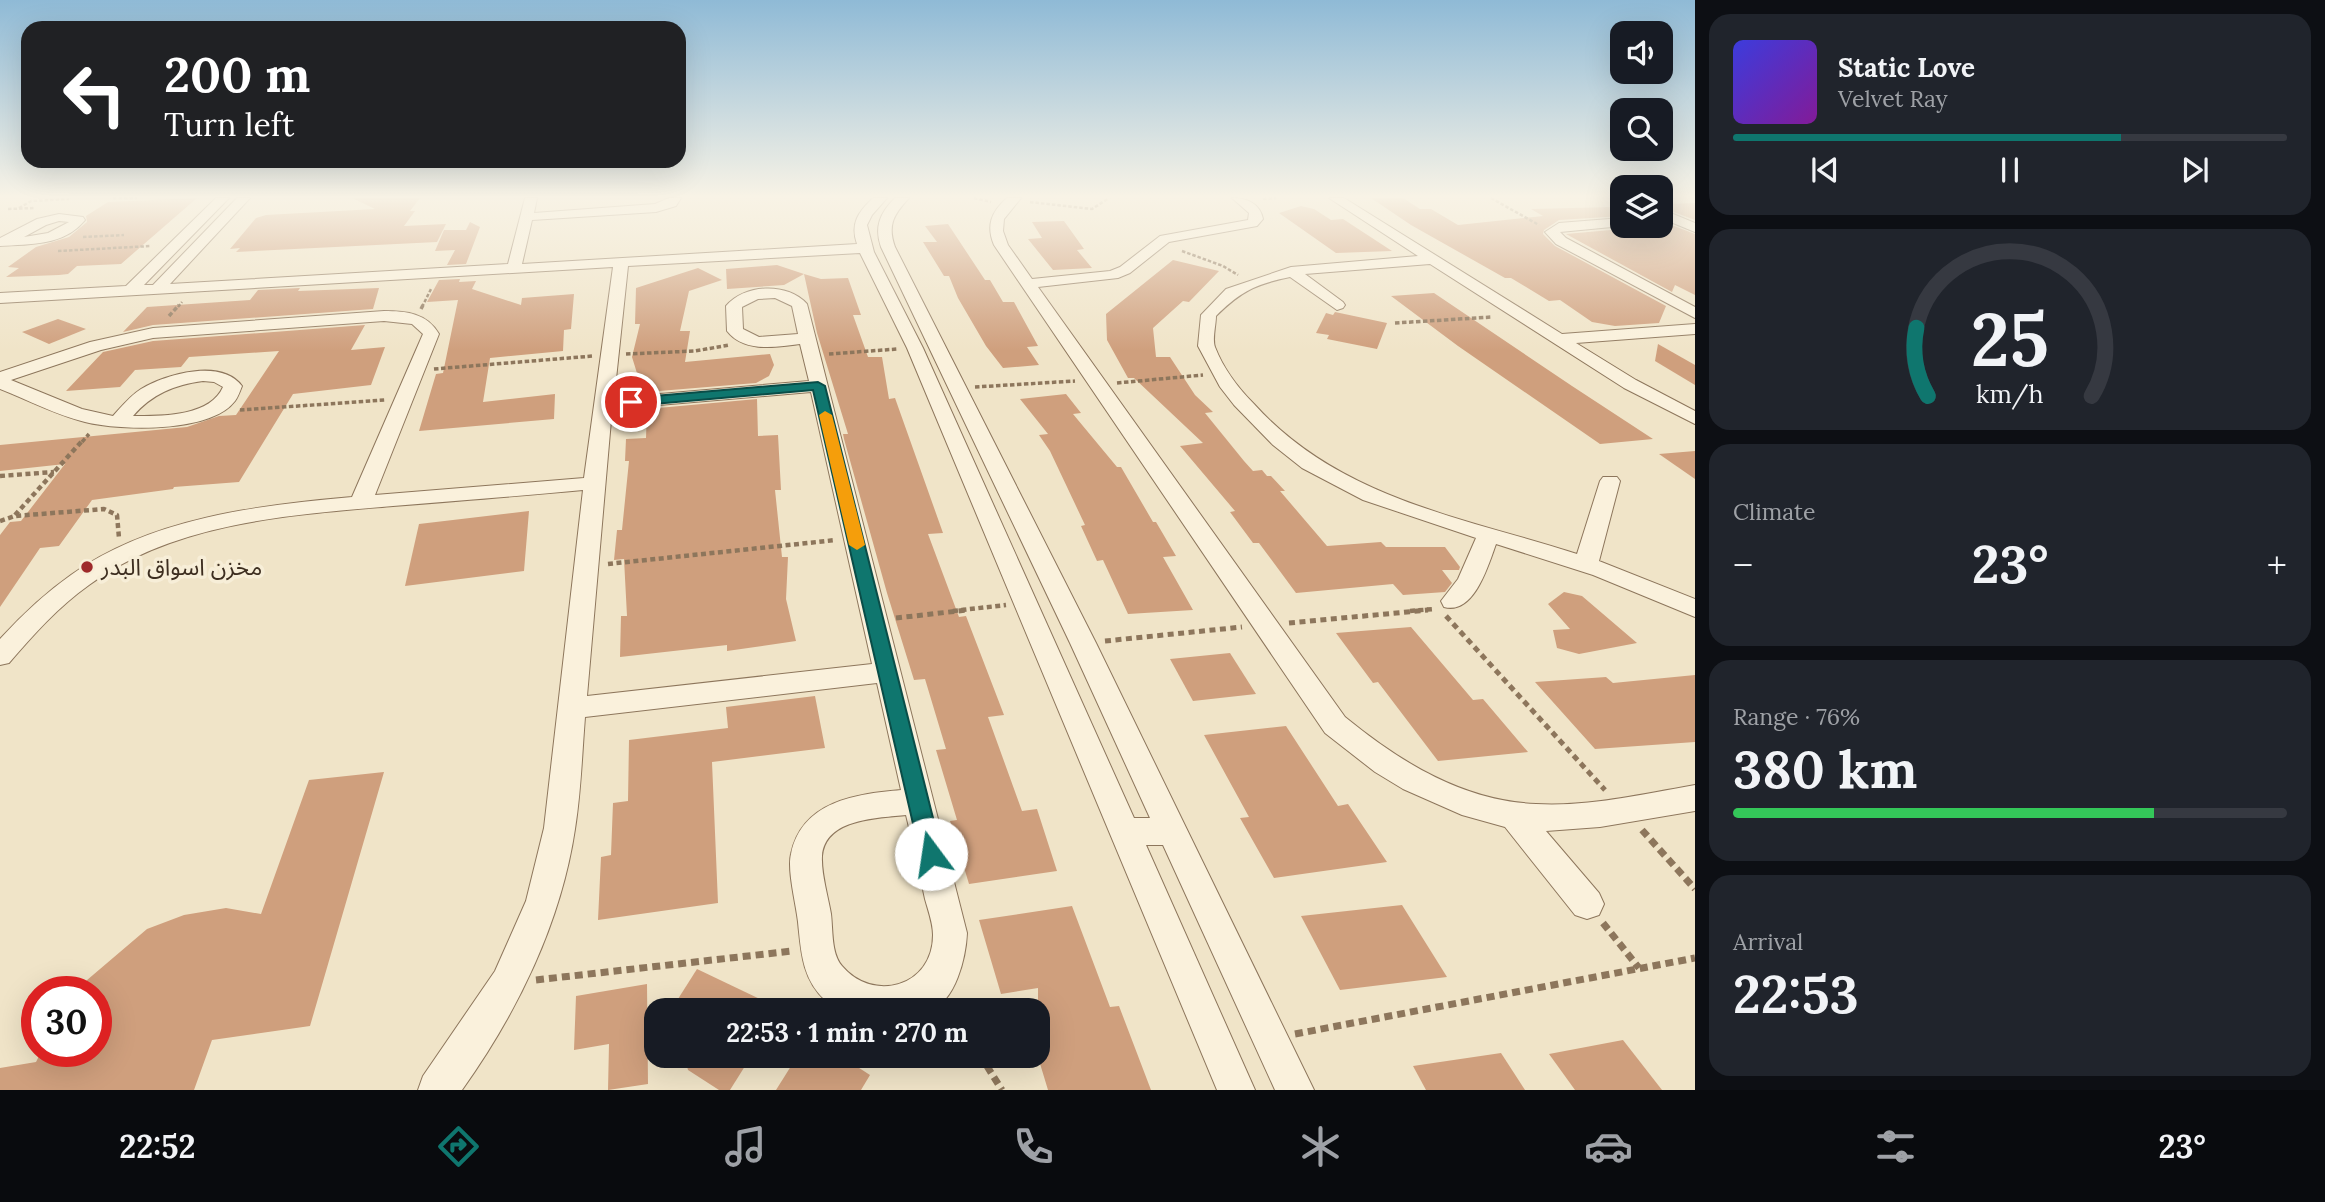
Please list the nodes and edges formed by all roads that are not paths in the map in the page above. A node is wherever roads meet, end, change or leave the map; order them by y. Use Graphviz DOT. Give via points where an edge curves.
graph roads {
  1 [pos="172,249"];
  2 [pos="195,249"];
  3 [pos="519,249"];
  4 [pos="767,249"];
  5 [pos="790,249"];
  6 [pos="869,249"];
  7 [pos="889,249"];
  8 [pos="1003,249"];
  9 [pos="1150,249"];
  10 [pos="1415,249"];
  11 [pos="1576,249"];
  12 [pos="1432,260"];
  13 [pos="621,262"];
  14 [pos="515,264"];
  15 [pos="1291,271"];
  16 [pos="162,284"];
  17 [pos="1026,284"];
  18 [pos="136,285"];
  19 [pos="0,288"];
  20 [pos="0,298"];
  21 [pos="1337,305"];
  22 [pos="908,309"];
  23 [pos="1695,313"];
  24 [pos="1695,329"];
  25 [pos="1558,339"];
  26 [pos="809,347"];
  27 [pos="0,380"];
  28 [pos="818,386"];
  29 [pos="604,404"];
  30 [pos="1695,418"];
  31 [pos="110,421"];
  32 [pos="1610,481"];
  33 [pos="594,483"];
  34 [pos="361,502"];
  35 [pos="1489,535"];
  36 [pos="1586,564"];
  37 [pos="1445,605"];
  38 [pos="1695,609"];
  39 [pos="2,650"];
  40 [pos="887,672"];
  41 [pos="572,708"];
  42 [pos="1695,799"];
  43 [pos="918,801"];
  44 [pos="1514,815"];
  45 [pos="1171,831"];
  46 [pos="1124,832"];
  47 [pos="1587,904"];
  48 [pos="437,1090"];
  49 [pos="1236,1090"];
  50 [pos="1295,1090"];
  1 -- 18 [label="street"];
  2 -- 16 [label="street"];
  3 -- 14 [label="street"];
  4 -- 14 [label="street"];
  5 -- 13 [label="street"];
  6 -- 22 [label="street"];
  7 -- 22 [label="street"];
  8 -- 17 [label="street"];
  9 -- 17 [label="street" via="1113,275"];
  10 -- 12 [label="street"];
  11 -- 23 [label="street"];
  12 -- 15 [label="street"];
  12 -- 25 [label="street"];
  13 -- 14 [label="street"];
  13 -- 29 [label="street"];
  14 -- 16 [label="street"];
  14 -- 16 [label="street" via="197,286"];
  15 -- 21 [label="street"];
  15 -- 35 [label="street" via="1251,283 1211,311 1203,340 1218,373 1280,440 1338,481 1411,511"];
  16 -- 18 [label="street"];
  17 -- 44 [label="street" via="1335,725 1414,781"];
  18 -- 19 [label="street"];
  18 -- 20 [label="street"];
  22 -- 45 [label="street" via="959,387"];
  22 -- 46 [label="street" via="915,348"];
  24 -- 25 [label="street"];
  25 -- 30 [label="street" via="1656,400"];
  26 -- 26 [label="street" via="799,304 789,297 744,298 734,306 735,331 746,339"];
  26 -- 28 [label="street"];
  27 -- 31 [label="street"];
  27 -- 34 [label="street" via="96,346 153,333 384,316 415,320 431,334"];
  28 -- 29 [label="street"];
  28 -- 40 [label="street"];
  29 -- 33 [label="street"];
  31 -- 31 [label="street" via="146,394 170,383 222,378 233,386 233,392 215,409 187,418"];
  32 -- 36 [label="street"];
  33 -- 34 [label="street"];
  33 -- 41 [label="street"];
  34 -- 39 [label="street" via="253,513 164,537 75,584"];
  35 -- 36 [label="street"];
  35 -- 37 [label="street" via="1469,582"];
  36 -- 38 [label="street"];
  40 -- 41 [label="street"];
  40 -- 43 [label="street"];
  41 -- 48 [label="street" via="560,828 543,901 508,983"];
  42 -- 44 [label="street" via="1567,818"];
  43 -- 43 [label="street" via="950,933 948,960 934,984 912,999 886,1005 858,1000 836,985 820,963 806,855 810,840 818,827 846,810"];
  44 -- 47 [label="street"];
  45 -- 46 [label="street"];
  45 -- 50 [label="street"];
  46 -- 49 [label="street"];
}
